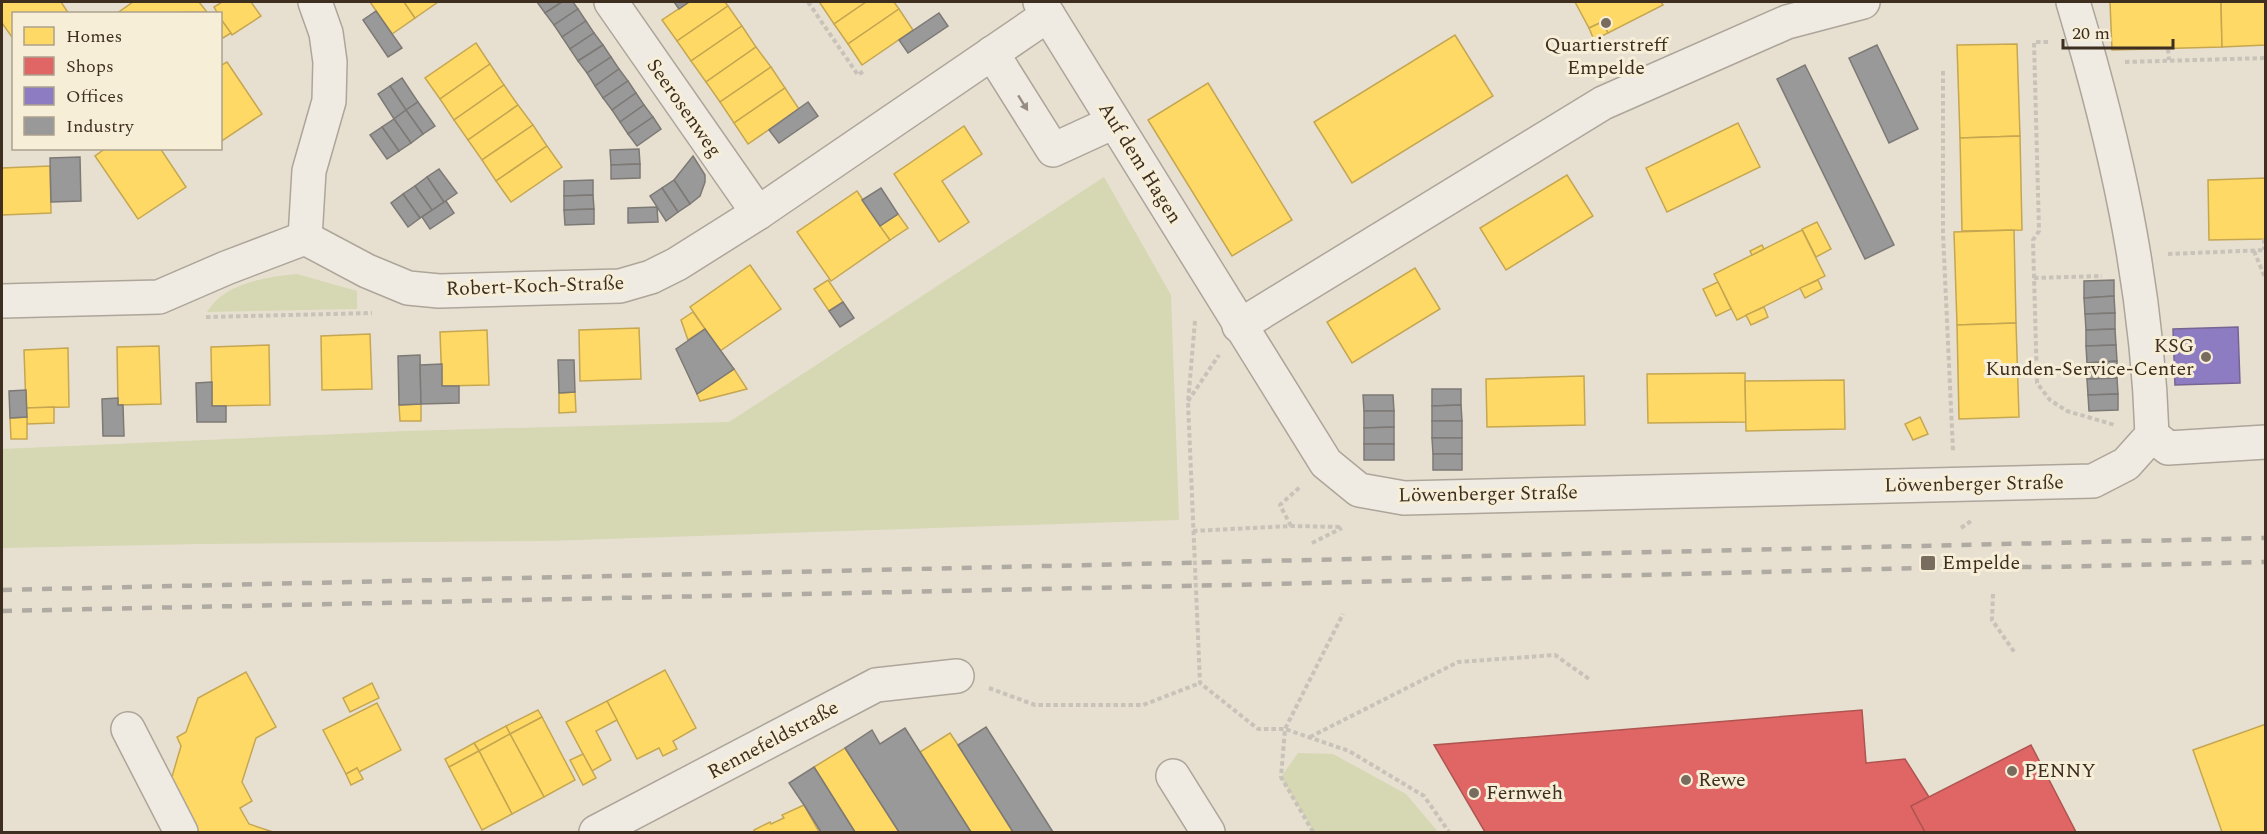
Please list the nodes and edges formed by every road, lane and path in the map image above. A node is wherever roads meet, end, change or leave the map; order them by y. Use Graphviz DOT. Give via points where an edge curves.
graph roads {
  1 [pos="315,2"];
  2 [pos="611,2"];
  3 [pos="808,2"];
  4 [pos="1863,2"];
  5 [pos="2073,2"];
  6 [pos="1044,8"];
  7 [pos="2168,49"];
  8 [pos="2088,52"];
  9 [pos="992,53"];
  10 [pos="2265,58"];
  11 [pos="2169,60"];
  12 [pos="865,70"];
  13 [pos="1942,70"];
  14 [pos="1114,122"];
  15 [pos="758,213"];
  16 [pos="305,238"];
  17 [pos="2264,239"];
  18 [pos="2265,250"];
  19 [pos="2254,251"];
  20 [pos="2136,265"];
  21 [pos="2034,278"];
  22 [pos="2265,280"];
  23 [pos="408,288"];
  24 [pos="159,297"];
  25 [pos="2,301"];
  26 [pos="1195,320"];
  27 [pos="1239,326"];
  28 [pos="1188,402"];
  29 [pos="2152,435"];
  30 [pos="2265,442"];
  31 [pos="1326,464"];
  32 [pos="1954,484"];
  33 [pos="1291,526"];
  34 [pos="1193,531"];
  35 [pos="1312,543"];
  36 [pos="1993,594"];
  37 [pos="1343,614"];
  38 [pos="2015,652"];
  39 [pos="957,676"];
  40 [pos="1589,679"];
  41 [pos="1200,683"];
  42 [pos="128,729"];
  43 [pos="1285,729"];
  44 [pos="1309,737"];
  45 [pos="1173,776"];
  46 [pos="181,832"];
  47 [pos="596,832"];
  48 [pos="1208,832"];
  49 [pos="1313,832"];
  50 [pos="1449,832"];
  1 -- 16 [label="street" via="330,62 329,101 309,171"];
  2 -- 15 [label="street, Seerosenweg"];
  3 -- 12 [label="path" via="858,75"];
  4 -- 27 [label="street" via="1787,22 1602,103"];
  5 -- 8 [label="street"];
  6 -- 9 [label="street, Robert-Koch-Straße"];
  6 -- 14 [label="street, Auf dem Hagen"];
  7 -- 11 [label="path"];
  8 -- 11 [label="path"];
  8 -- 20 [label="street" via="2112,144"];
  8 -- 21 [label="path" via="2034,42 2039,231 2033,240"];
  9 -- 14 [label="street, one-way" via="1053,150"];
  9 -- 15 [label="street, Robert-Koch-Straße"];
  10 -- 11 [label="path"];
  13 -- 32 [label="path" via="1943,234"];
  14 -- 27 [label="street, Auf dem Hagen"];
  15 -- 23 [label="street, Robert-Koch-Straße" via="651,278 620,286 439,291"];
  16 -- 23 [label="street, Robert-Koch-Straße"];
  16 -- 24 [label="street"];
  17 -- 18 [label="path"];
  18 -- 19 [label="path"];
  19 -- 20 [label="path"];
  19 -- 22 [label="path"];
  20 -- 21 [label="path"];
  20 -- 29 [label="street" via="2149,370"];
  21 -- 29 [label="path" via="2037,383 2050,400 2067,411"];
  23 -- 24 [label="path" via="379,313 197,317"];
  24 -- 25 [label="street"];
  26 -- 28 [label="path"];
  27 -- 28 [label="path"];
  27 -- 31 [label="street, Löwenberger Straße"];
  28 -- 34 [label="path"];
  29 -- 30 [label="street" via="2168,448"];
  29 -- 32 [label="street, Löwenberger Straße" via="2126,464 2093,481"];
  31 -- 32 [label="street, Löwenberger Straße" via="1359,490 1404,498"];
  31 -- 33 [label="path" via="1280,505"];
  33 -- 34 [label="path"];
  33 -- 35 [label="path" via="1342,527"];
  34 -- 41 [label="path"];
  36 -- 38 [label="path" via="1992,620"];
  37 -- 43 [label="path"];
  39 -- 41 [label="path" via="1035,705 1143,705"];
  39 -- 47 [label="street, Rennefeldstraße" via="876,686"];
  40 -- 44 [label="path" via="1555,655 1458,662"];
  41 -- 43 [label="path" via="1258,729"];
  42 -- 46 [label="street"];
  43 -- 44 [label="path"];
  43 -- 49 [label="path" via="1281,777"];
  44 -- 50 [label="path" via="1349,751 1424,796"];
  45 -- 48 [label="street"];
}
